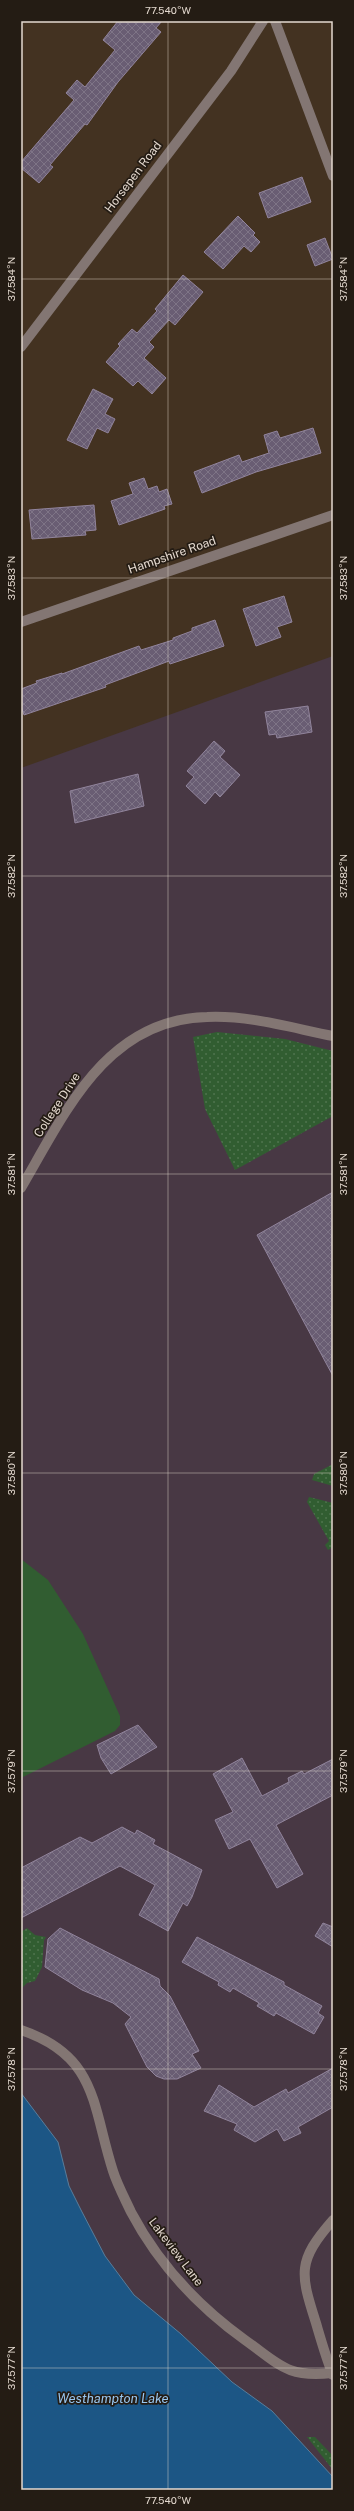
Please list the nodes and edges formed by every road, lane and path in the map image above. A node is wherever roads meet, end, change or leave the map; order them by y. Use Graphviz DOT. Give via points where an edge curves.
graph roads {
  1 [pos="263,21"];
  2 [pos="274,21"];
  3 [pos="333,176"];
  4 [pos="21,347"];
  5 [pos="333,515"];
  6 [pos="21,622"];
  7 [pos="333,1036"];
  8 [pos="21,1188"];
  9 [pos="21,2030"];
  10 [pos="333,2220"];
  11 [pos="332,2374"];
  1 -- 4 [label="street, Horsepen Road" via="231,71"];
  2 -- 3 [label="street"];
  5 -- 6 [label="street, Hampshire Road"];
  7 -- 8 [label="street, College Drive" via="220,1017 180,1020 148,1030 112,1055 83,1086"];
  9 -- 11 [label="street, Lakeview Lane" via="48,2041 62,2051 81,2072 98,2112 113,2171 132,2212 151,2245 180,2283 235,2332 284,2368 301,2374"];
  10 -- 11 [label="street" via="313,2244 307,2256 303,2283"];
}
